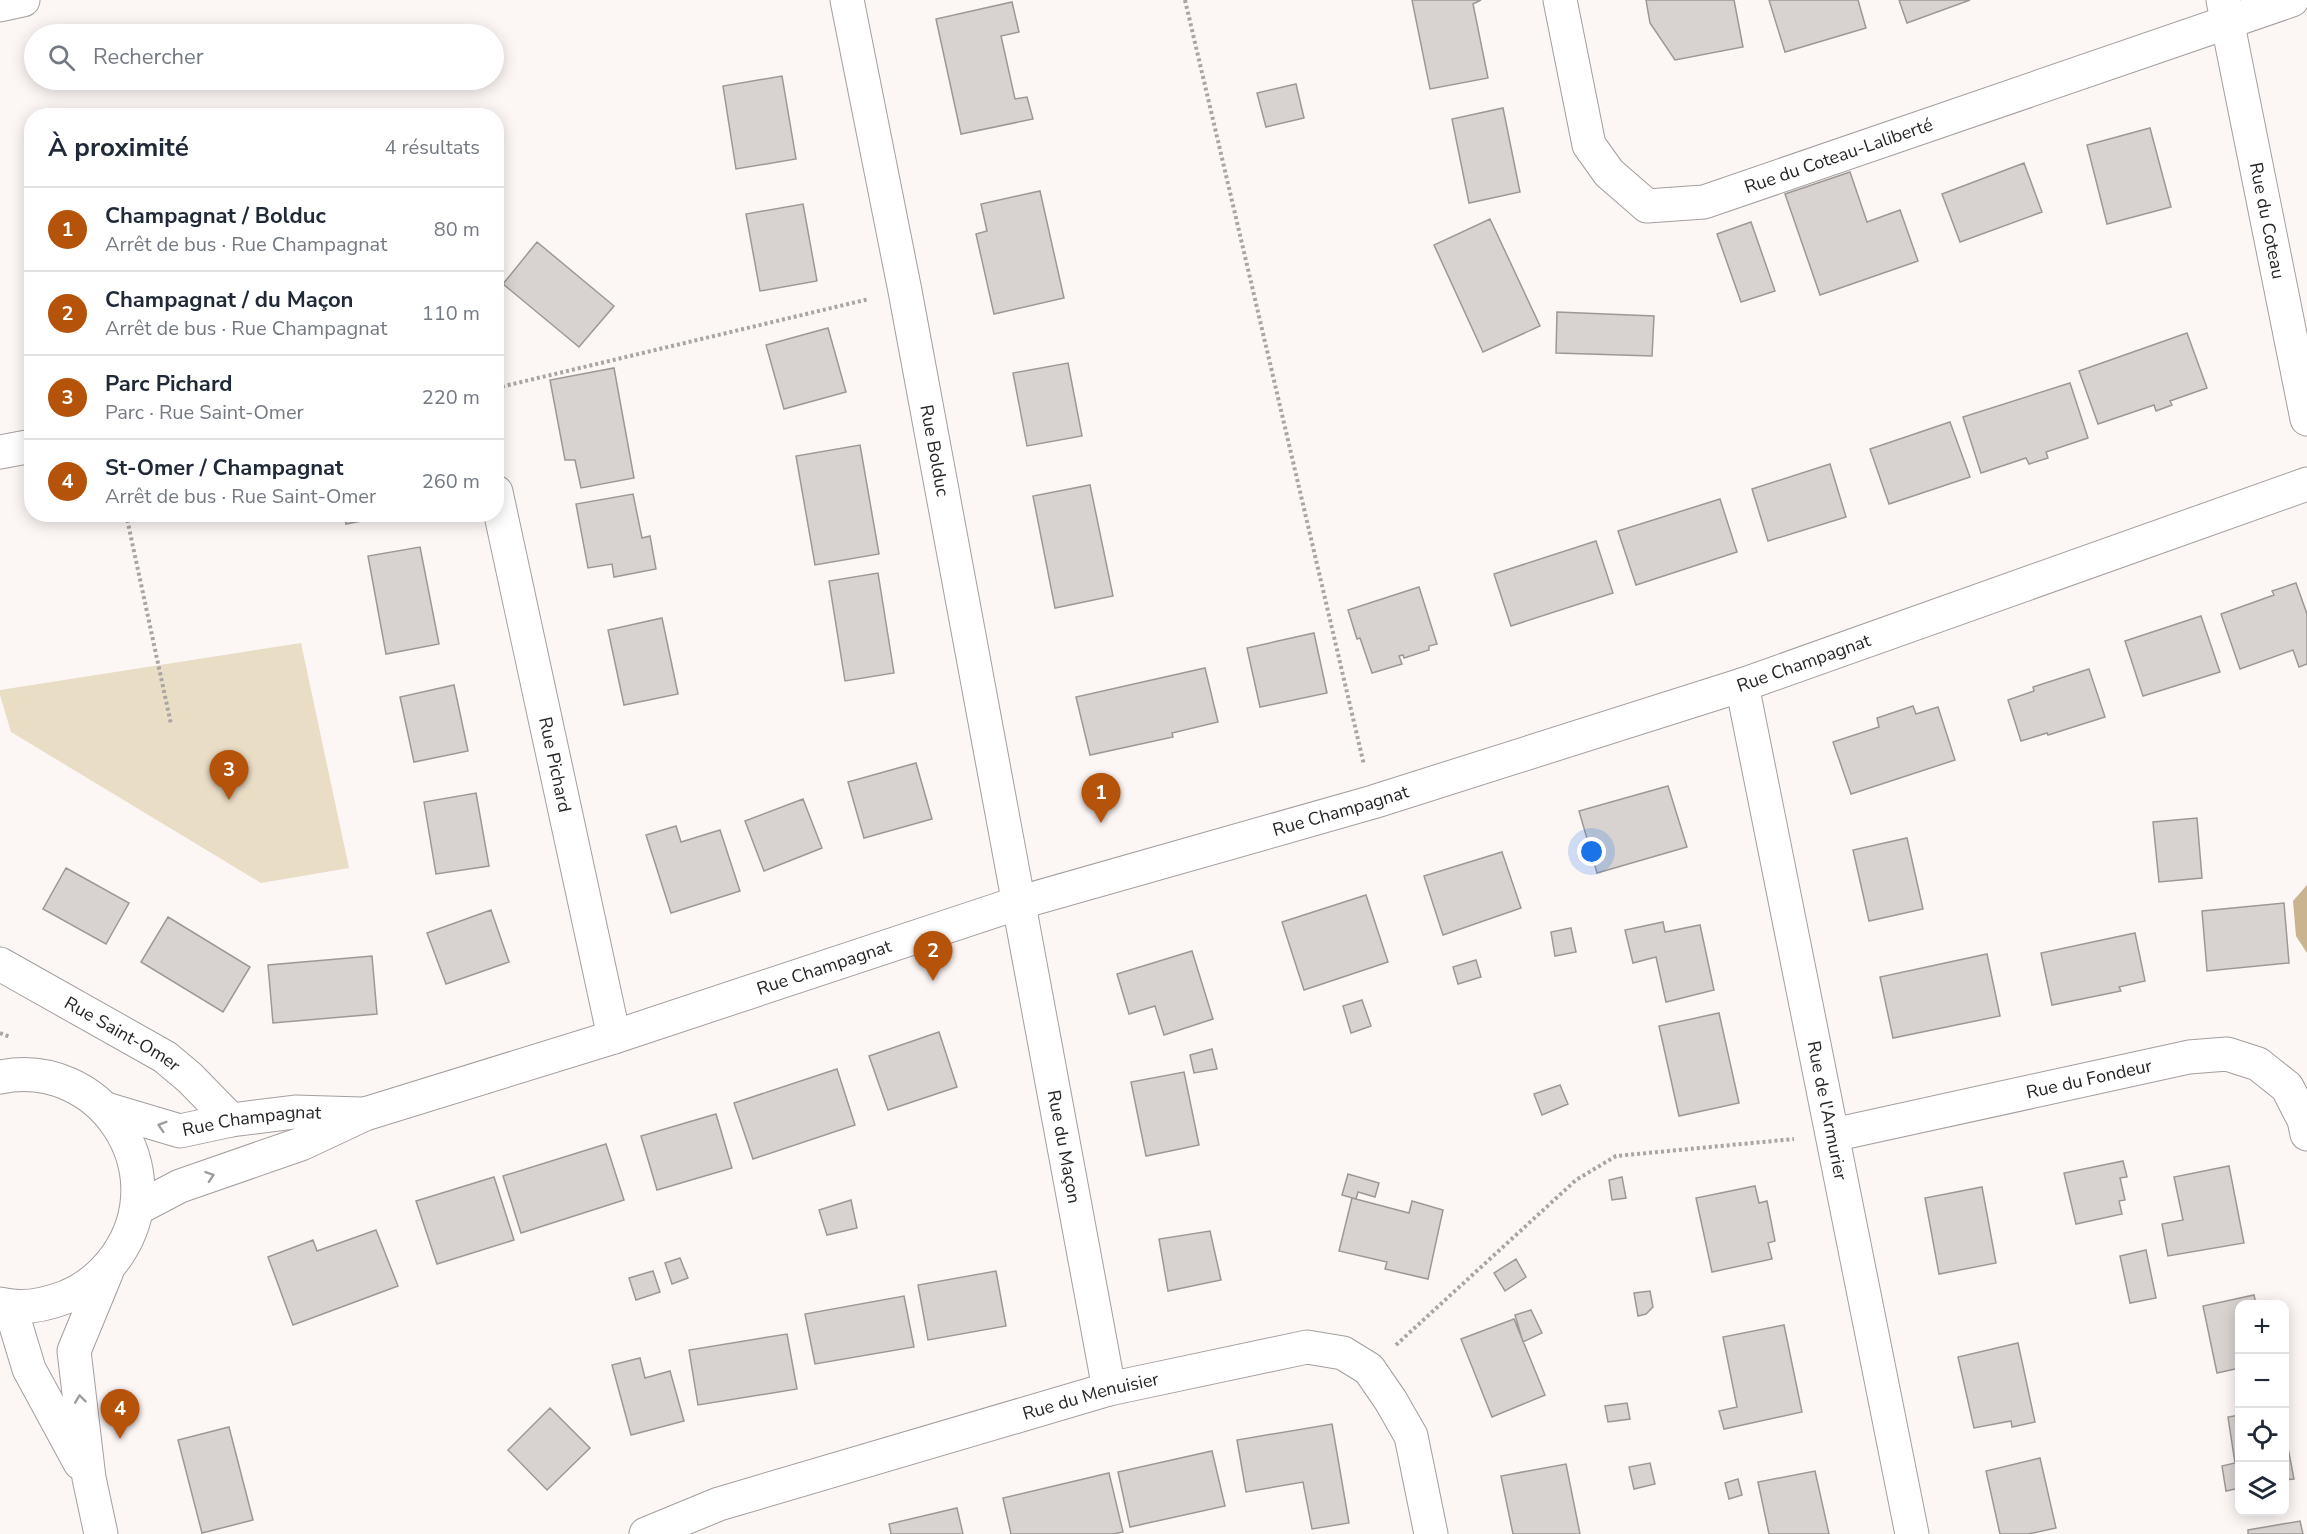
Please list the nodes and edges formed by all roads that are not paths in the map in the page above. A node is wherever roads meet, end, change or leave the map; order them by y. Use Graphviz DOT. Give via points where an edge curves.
graph roads {
  1 [pos="23,0"];
  2 [pos="847,0"];
  3 [pos="1560,0"];
  4 [pos="2292,0"];
  5 [pos="0,5"];
  6 [pos="2225,11"];
  7 [pos="2307,419"];
  8 [pos="24,448"];
  9 [pos="0,452"];
  10 [pos="2307,484"];
  11 [pos="502,522"];
  12 [pos="1742,685"];
  13 [pos="1018,903"];
  14 [pos="0,964"];
  15 [pos="614,1037"];
  16 [pos="6,1070"];
  17 [pos="106,1109"];
  18 [pos="365,1114"];
  19 [pos="231,1120"];
  20 [pos="2307,1134"];
  21 [pos="1833,1135"];
  22 [pos="138,1208"];
  23 [pos="108,1269"];
  24 [pos="5,1305"];
  25 [pos="1109,1389"];
  26 [pos="89,1478"];
  27 [pos="101,1534"];
  28 [pos="646,1534"];
  29 [pos="1431,1534"];
  30 [pos="1912,1534"];
  1 -- 5 [label="street"];
  2 -- 13 [label="street, Rue Bolduc"];
  3 -- 6 [label="street, Rue du Coteau-Laliberté" via="1588,145 1609,173 1647,206 1704,202"];
  4 -- 6 [label="street, Rue du Coteau-Laliberté"];
  6 -- 7 [label="street, Rue du Coteau"];
  8 -- 9 [label="street"];
  10 -- 12 [label="street, Rue Champagnat"];
  11 -- 15 [label="street, Rue Pichard"];
  12 -- 13 [label="street, Rue Champagnat" via="1373,802"];
  12 -- 21 [label="street, Rue de l'Armurier"];
  13 -- 15 [label="street, Rue Champagnat"];
  13 -- 25 [label="street, Rue du Maçon"];
  14 -- 19 [label="street, Rue Saint-Omer" via="165,1057"];
  15 -- 18 [label="street, Rue Champagnat"];
  16 -- 17 [label="street" via="50,1077 80,1089"];
  19 -- 17 [label="street, Rue Champagnat, one-way" via="180,1131"];
  17 -- 22 [label="street" via="127,1139 138,1173"];
  18 -- 19 [label="street, Rue Champagnat" via="295,1112"];
  22 -- 18 [label="street, Rue Champagnat, one-way" via="180,1186 301,1144"];
  20 -- 21 [label="street, Rue du Fondeur" via="2287,1087 2258,1064 2227,1054 2189,1057"];
  21 -- 30 [label="street, Rue de l'Armurier"];
  22 -- 23 [label="street" via="127,1241"];
  23 -- 24 [label="street" via="80,1292 46,1305"];
  26 -- 23 [label="street, one-way" via="74,1351"];
  24 -- 26 [label="street" via="29,1369"];
  25 -- 28 [label="street, Rue du Menuisier" via="719,1504"];
  25 -- 29 [label="street, Rue du Menuisier" via="1307,1347 1343,1353 1369,1369 1411,1436"];
  26 -- 27 [label="street"];
}
